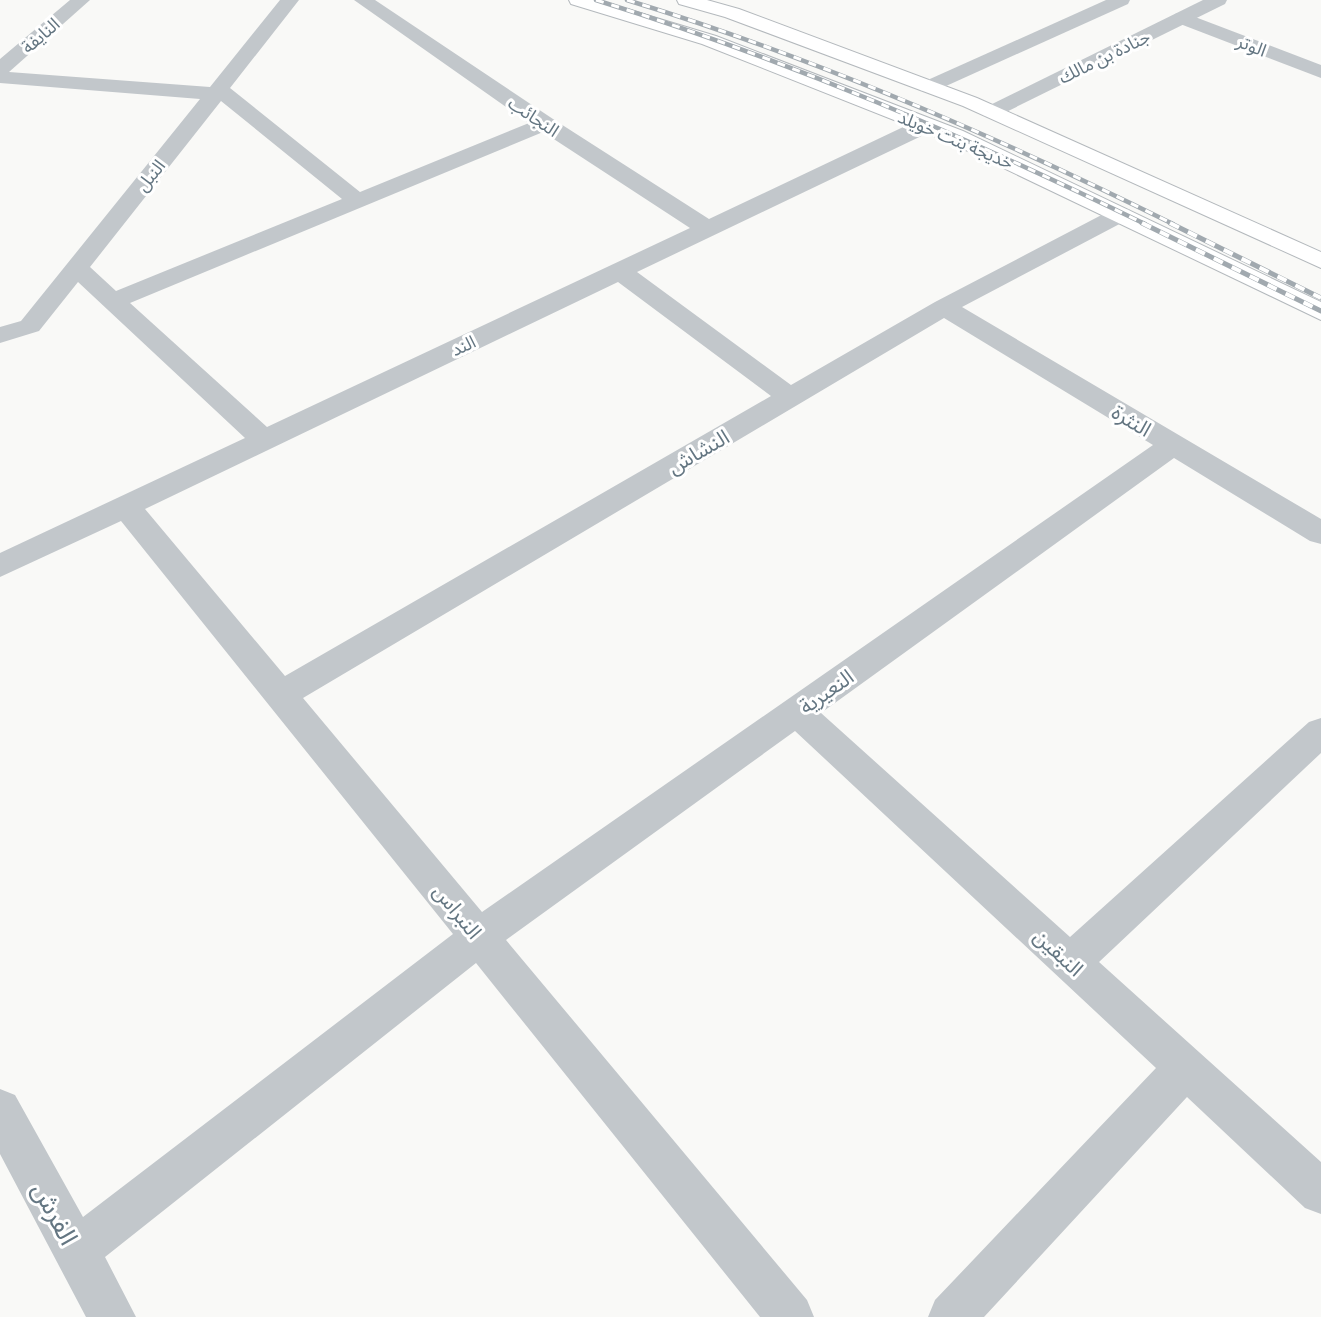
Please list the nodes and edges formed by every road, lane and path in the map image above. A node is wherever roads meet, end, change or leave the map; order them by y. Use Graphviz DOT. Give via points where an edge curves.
graph roads {
  1 [pos="81,0"];
  2 [pos="290,0"];
  3 [pos="363,0"];
  4 [pos="578,0"];
  5 [pos="686,0"];
  6 [pos="1121,0"];
  7 [pos="1218,0"];
  8 [pos="1182,18"];
  9 [pos="0,69"];
  10 [pos="1321,72"];
  11 [pos="0,77"];
  12 [pos="928,87"];
  13 [pos="217,92"];
  14 [pos="991,112"];
  15 [pos="545,124"];
  16 [pos="926,125"];
  17 [pos="358,201"];
  18 [pos="1120,214"];
  19 [pos="708,229"];
  20 [pos="1321,261"];
  21 [pos="76,268"];
  22 [pos="619,271"];
  23 [pos="113,301"];
  24 [pos="944,307"];
  25 [pos="1321,312"];
  26 [pos="0,335"];
  27 [pos="790,397"];
  28 [pos="264,440"];
  29 [pos="1173,445"];
  30 [pos="126,506"];
  31 [pos="1321,533"];
  32 [pos="0,566"];
  33 [pos="281,695"];
  34 [pos="797,712"];
  35 [pos="1321,732"];
  36 [pos="479,937"];
  37 [pos="1071,962"];
  38 [pos="1185,1068"];
  39 [pos="0,1110"];
  40 [pos="1321,1192"];
  41 [pos="76,1251"];
  42 [pos="112,1317"];
  43 [pos="790,1317"];
  44 [pos="951,1317"];
  1 -- 9 [label="street, النايفة"];
  2 -- 13 [label="street, النبل"];
  3 -- 15 [label="street, النجائب"];
  4 -- 16 [label="main road, خديجة بنت خويلد" via="709,40"];
  5 -- 12 [label="main road, خديجة بنت خويلد" via="732,13"];
  6 -- 12 [label="street"];
  7 -- 8 [label="street, جنادة بن مالك"];
  8 -- 10 [label="street, الوتر"];
  8 -- 14 [label="street, جنادة بن مالك"];
  11 -- 13 [label="street"];
  12 -- 14 [label="main road, خديجة بنت خويلد"];
  13 -- 17 [label="street"];
  13 -- 21 [label="street, النبل"];
  14 -- 20 [label="main road, خديجة بنت خويلد"];
  15 -- 17 [label="street"];
  15 -- 19 [label="street, النجائب"];
  16 -- 18 [label="main road, خديجة بنت خويلد"];
  16 -- 19 [label="street, الند"];
  17 -- 23 [label="street"];
  18 -- 24 [label="street, النشاش"];
  18 -- 25 [label="main road, خديجة بنت خويلد"];
  19 -- 22 [label="street, الند"];
  21 -- 23 [label="street"];
  21 -- 26 [label="street, النبل" via="30,326"];
  22 -- 27 [label="street"];
  22 -- 28 [label="street, الند"];
  23 -- 28 [label="street"];
  24 -- 27 [label="street, النشاش"];
  24 -- 29 [label="street, النثرة"];
  27 -- 33 [label="street, النشاش"];
  28 -- 30 [label="street, الند"];
  29 -- 31 [label="street, النثرة"];
  29 -- 34 [label="street, النعيرية"];
  30 -- 32 [label="street, الند"];
  30 -- 33 [label="street, النبراس"];
  33 -- 36 [label="street, النبراس"];
  34 -- 36 [label="street, النعيرية"];
  34 -- 37 [label="street, النبقين"];
  35 -- 37 [label="street"];
  36 -- 41 [label="street, النعيرية"];
  36 -- 43 [label="street, النبراس"];
  37 -- 38 [label="street, النبقين"];
  38 -- 40 [label="street, النبقين"];
  38 -- 44 [label="street"];
  39 -- 41 [label="street, الفرش"];
  41 -- 42 [label="street, الفرش"];
}
